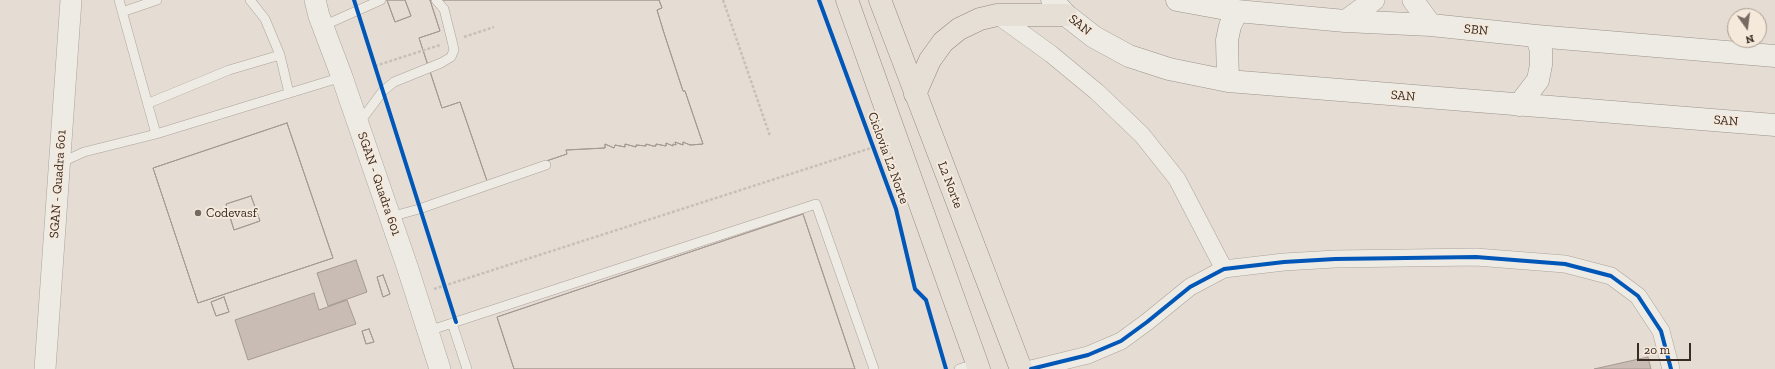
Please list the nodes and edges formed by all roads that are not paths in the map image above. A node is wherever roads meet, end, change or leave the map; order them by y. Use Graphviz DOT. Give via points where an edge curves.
graph roads {
  1 [pos="71,0"];
  2 [pos="119,0"];
  3 [pos="157,0"];
  4 [pos="250,0"];
  5 [pos="315,0"];
  6 [pos="381,0"];
  7 [pos="436,0"];
  8 [pos="847,0"];
  9 [pos="880,0"];
  10 [pos="1177,0"];
  11 [pos="1374,0"];
  12 [pos="1413,0"];
  13 [pos="1059,7"];
  14 [pos="1237,11"];
  15 [pos="122,12"];
  16 [pos="997,15"];
  17 [pos="1345,21"];
  18 [pos="1431,25"];
  19 [pos="323,26"];
  20 [pos="1536,36"];
  21 [pos="280,55"];
  22 [pos="1775,56"];
  23 [pos="342,77"];
  24 [pos="1228,82"];
  25 [pos="289,93"];
  26 [pos="915,94"];
  27 [pos="148,103"];
  28 [pos="1519,105"];
  29 [pos="358,124"];
  30 [pos="1775,125"];
  31 [pos="156,134"];
  32 [pos="59,163"];
  33 [pos="546,165"];
  34 [pos="390,217"];
  35 [pos="1224,269"];
  36 [pos="452,323"];
  37 [pos="428,331"];
  38 [pos="972,367"];
  39 [pos="45,369"];
  40 [pos="440,369"];
  41 [pos="468,369"];
  42 [pos="874,369"];
  43 [pos="1021,369"];
  44 [pos="1031,369"];
  45 [pos="1672,369"];
  1 -- 32 [label="street, SGAN - Quadra 601"];
  2 -- 15 [label="lane"];
  3 -- 15 [label="lane"];
  4 -- 21 [label="lane" via="265,19"];
  5 -- 19 [label="street, SGAN - Quadra 601"];
  6 -- 19 [label="lane"];
  7 -- 29 [label="lane" via="444,9 454,50 451,57 394,82 383,91"];
  8 -- 38 [label="main road"];
  9 -- 26 [label="main road, L2 Norte"];
  10 -- 14 [label="main road, SBN"];
  11 -- 17 [label="street"];
  12 -- 18 [label="street"];
  13 -- 16 [label="main road"];
  13 -- 24 [label="main road, SAN" via="1094,37 1129,56 1169,69"];
  14 -- 17 [label="main road, SBN"];
  14 -- 24 [label="main road" via="1227,40"];
  15 -- 27 [label="lane"];
  16 -- 26 [label="main road" via="980,19 943,42 930,60"];
  16 -- 35 [label="street" via="1051,54 1097,92 1142,135 1177,178"];
  17 -- 18 [label="main road, SBN"];
  18 -- 20 [label="main road, SBN"];
  19 -- 23 [label="street, SGAN - Quadra 601"];
  20 -- 22 [label="main road, SBN"];
  20 -- 28 [label="main road" via="1541,50 1538,80"];
  21 -- 25 [label="lane"];
  21 -- 27 [label="lane" via="229,70"];
  23 -- 25 [label="lane"];
  23 -- 29 [label="street, SGAN - Quadra 601"];
  24 -- 28 [label="main road, SAN"];
  25 -- 31 [label="lane"];
  26 -- 43 [label="main road, L2 Norte"];
  27 -- 31 [label="lane"];
  28 -- 30 [label="main road, SAN"];
  29 -- 34 [label="street, SGAN - Quadra 601"];
  31 -- 32 [label="lane" via="84,152"];
  32 -- 39 [label="street, SGAN - Quadra 601"];
  33 -- 34 [label="lane"];
  34 -- 37 [label="street, SGAN - Quadra 601"];
  35 -- 44 [label="street" via="1190,288 1120,341 1088,354"];
  35 -- 45 [label="street" via="1313,260 1460,257 1565,264 1611,276 1638,296 1661,331"];
  36 -- 37 [label="lane"];
  36 -- 41 [label="lane"];
  36 -- 42 [label="lane" via="816,204"];
  37 -- 40 [label="street, SGAN - Quadra 601"];
}
